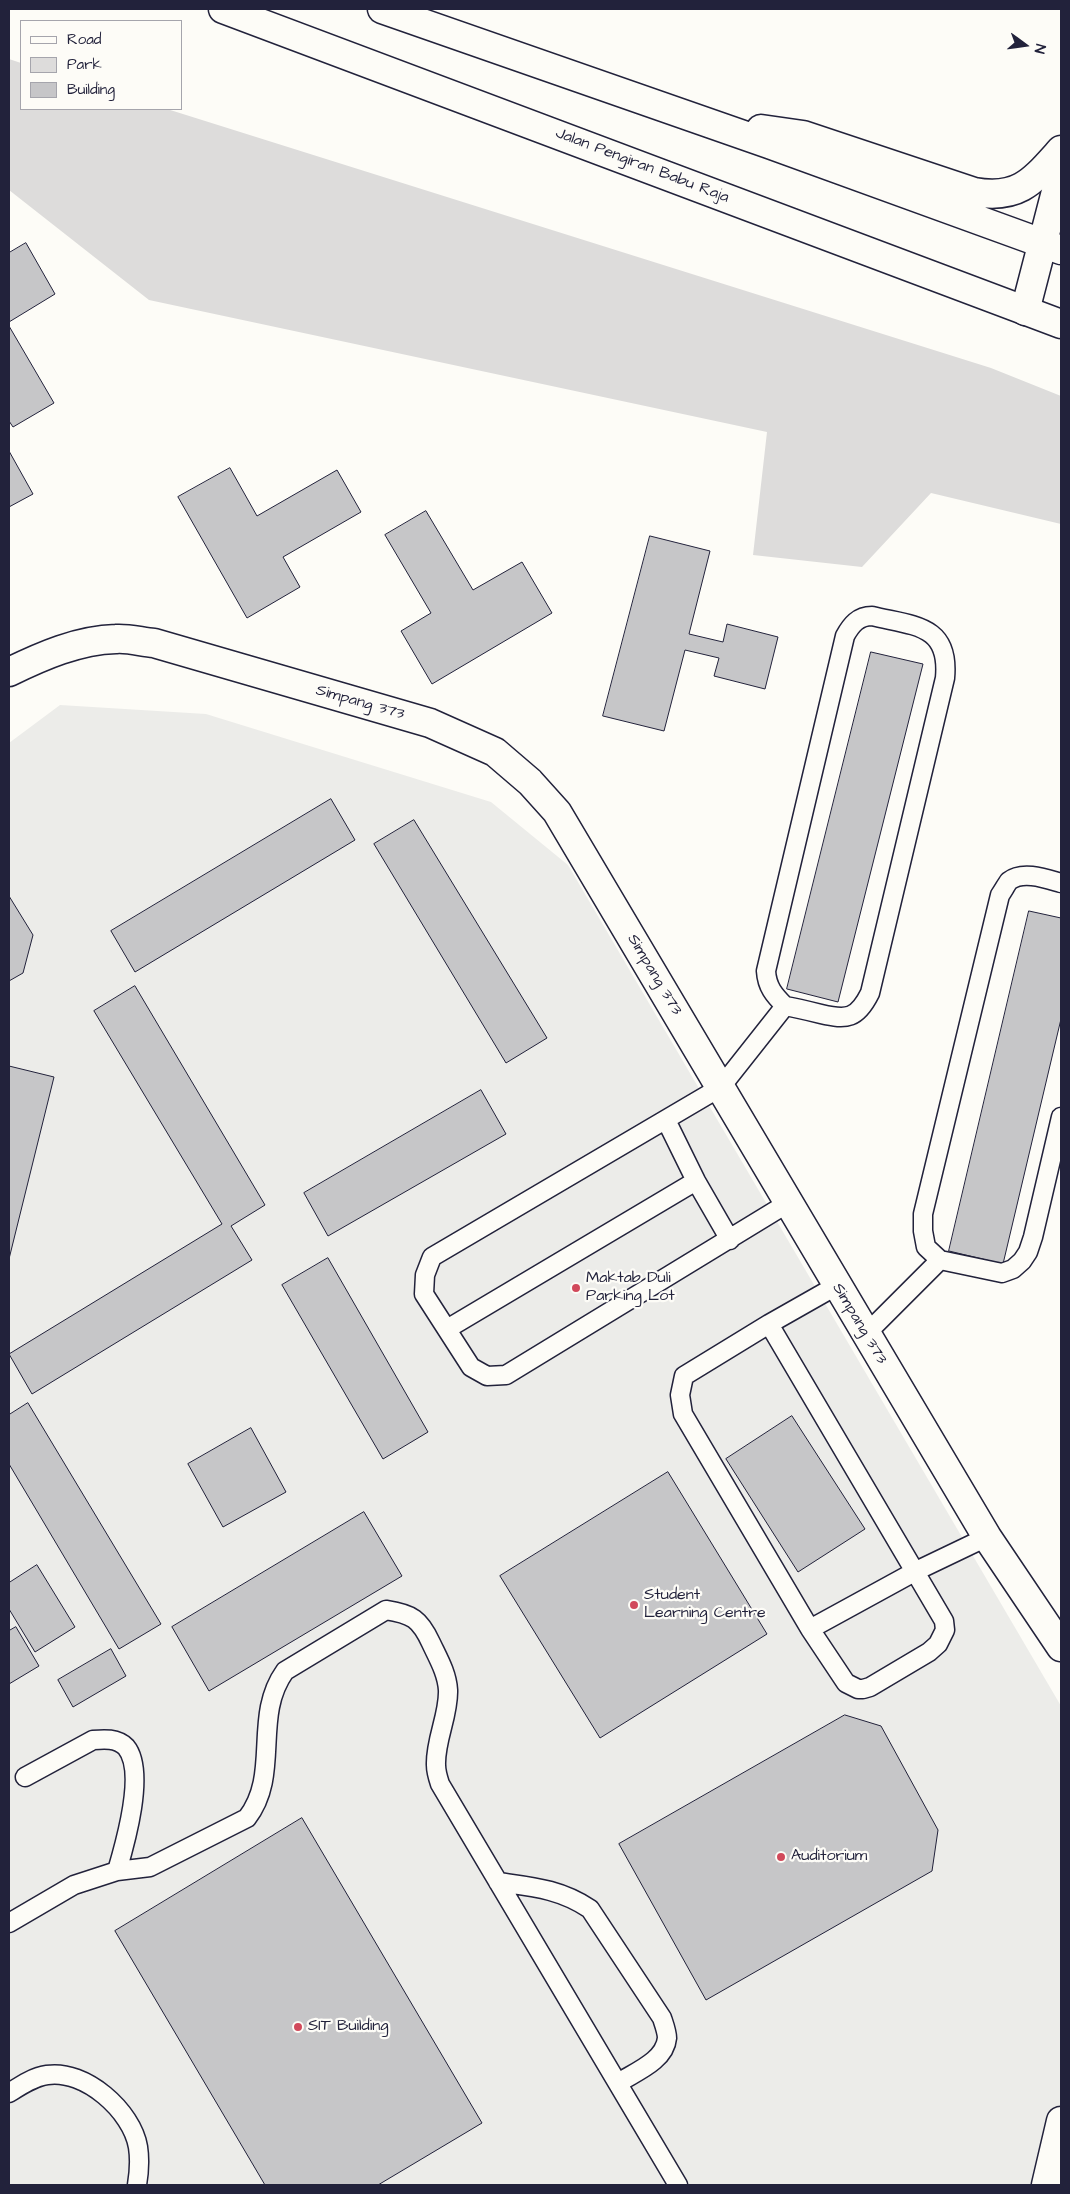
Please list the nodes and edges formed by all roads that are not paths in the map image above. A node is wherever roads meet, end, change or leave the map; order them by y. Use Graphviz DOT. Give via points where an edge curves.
graph roads {
  1 [pos="223,9"];
  2 [pos="382,9"];
  3 [pos="700,120"];
  4 [pos="1061,150"];
  5 [pos="1061,172"];
  6 [pos="1052,247"];
  7 [pos="1025,311"];
  8 [pos="1061,324"];
  9 [pos="9,672"];
  10 [pos="1061,884"];
  11 [pos="786,1006"];
  12 [pos="721,1087"];
  13 [pos="1061,1117"];
  14 [pos="666,1120"];
  15 [pos="696,1181"];
  16 [pos="788,1203"];
  17 [pos="730,1240"];
  18 [pos="940,1260"];
  19 [pos="836,1286"];
  20 [pos="769,1324"];
  21 [pos="447,1329"];
  22 [pos="865,1334"];
  23 [pos="986,1537"];
  24 [pos="916,1571"];
  25 [pos="810,1628"];
  26 [pos="1061,1648"];
  27 [pos="25,1777"];
  28 [pos="118,1871"];
  29 [pos="498,1882"];
  30 [pos="9,1923"];
  31 [pos="618,2083"];
  32 [pos="9,2093"];
  33 [pos="1061,2121"];
  34 [pos="136,2185"];
  35 [pos="678,2185"];
  36 [pos="1046,2185"];
  1 -- 7 [label="main road, Jalan Pengiran Babu Raja"];
  2 -- 3 [label="main road"];
  3 -- 4 [label="main road" via="803,135 991,195 1017,190 1033,181"];
  3 -- 6 [label="main road"];
  5 -- 6 [label="main road"];
  6 -- 7 [label="main road"];
  7 -- 8 [label="main road, Jalan Pengiran Babu Raja"];
  9 -- 12 [label="main road, Simpang 373" via="40,657 86,643 117,638 154,643 430,724 495,752 530,782 557,812"];
  10 -- 18 [label="lane" via="1025,876 1010,880 1000,895 923,1214 926,1247"];
  11 -- 11 [label="lane" via="841,1018 858,1012 870,994 945,678 947,662 942,644 928,630 864,616 851,625 845,636 766,971 770,989"];
  11 -- 12 [label="lane"];
  12 -- 14 [label="lane"];
  12 -- 16 [label="main road, Simpang 373"];
  13 -- 18 [label="lane" via="1033,1237 1022,1261 1002,1273"];
  14 -- 15 [label="lane"];
  14 -- 21 [label="lane" via="432,1257 425,1275 424,1294"];
  15 -- 17 [label="lane"];
  15 -- 21 [label="lane"];
  16 -- 17 [label="lane"];
  16 -- 19 [label="main road, Simpang 373"];
  17 -- 21 [label="lane" via="506,1375 487,1376 471,1367"];
  18 -- 22 [label="lane"];
  19 -- 20 [label="lane"];
  19 -- 22 [label="main road, Simpang 373"];
  20 -- 24 [label="lane"];
  20 -- 25 [label="lane" via="684,1376 680,1394 683,1414"];
  22 -- 23 [label="main road, Simpang 373"];
  23 -- 24 [label="lane"];
  23 -- 26 [label="main road, Simpang 373"];
  24 -- 25 [label="lane"];
  24 -- 25 [label="lane" via="944,1621 942,1638 929,1652 870,1687 858,1689 846,1683"];
  27 -- 28 [label="lane" via="93,1740 106,1739 125,1747 133,1764 134,1777 131,1820"];
  28 -- 29 [label="lane" via="150,1867 248,1818 257,1806 263,1788 267,1724 275,1685 285,1671 386,1610 415,1618 424,1628 444,1671 448,1690 435,1766 440,1784"];
  28 -- 30 [label="lane" via="74,1885"];
  29 -- 31 [label="lane"];
  29 -- 31 [label="lane" via="546,1889 573,1898 590,1909 662,2018 667,2036 664,2049 654,2062"];
  31 -- 35 [label="lane"];
  32 -- 34 [label="lane" via="46,2075 63,2075 88,2082 107,2097 128,2123 138,2146"];
  33 -- 36 [label="main road"];
}
